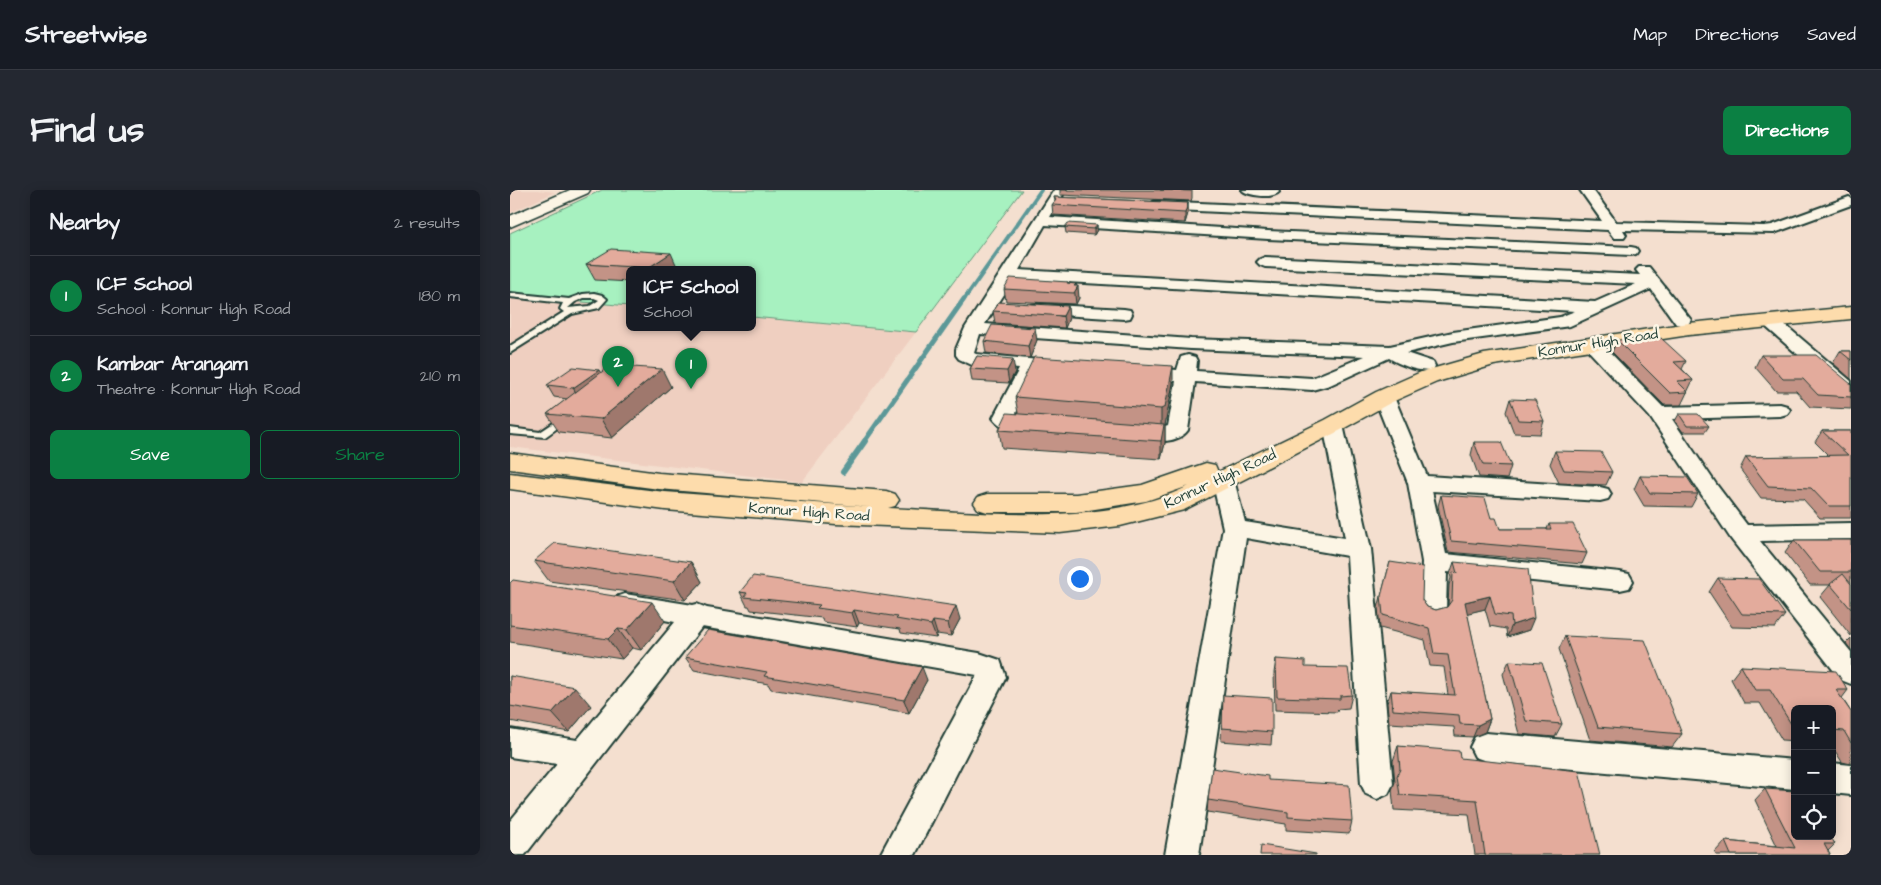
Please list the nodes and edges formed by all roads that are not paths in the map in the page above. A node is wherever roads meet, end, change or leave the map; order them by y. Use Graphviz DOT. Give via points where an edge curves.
graph roads {
  1 [pos="583,190"];
  2 [pos="1248,190"];
  3 [pos="1586,190"];
  4 [pos="1273,191"];
  5 [pos="1056,195"];
  6 [pos="1850,199"];
  7 [pos="1073,202"];
  8 [pos="1142,205"];
  9 [pos="1271,210"];
  10 [pos="510,222"];
  11 [pos="1041,222"];
  12 [pos="1613,226"];
  13 [pos="1268,235"];
  14 [pos="1631,251"];
  15 [pos="1265,262"];
  16 [pos="1009,274"];
  17 [pos="1653,281"];
  18 [pos="1262,289"];
  19 [pos="510,294"];
  20 [pos="570,301"];
  21 [pos="1851,305"];
  22 [pos="988,306"];
  23 [pos="1597,307"];
  24 [pos="571,311"];
  25 [pos="1851,313"];
  26 [pos="1124,314"];
  27 [pos="1682,320"];
  28 [pos="1771,322"];
  29 [pos="974,328"];
  30 [pos="1191,344"];
  31 [pos="1593,345"];
  32 [pos="510,350"];
  33 [pos="1390,351"];
  34 [pos="1030,366"];
  35 [pos="1426,366"];
  36 [pos="1079,369"];
  37 [pos="1127,372"];
  38 [pos="1186,375"];
  39 [pos="1851,391"];
  40 [pos="1384,397"];
  41 [pos="1780,410"];
  42 [pos="572,413"];
  43 [pos="1658,413"];
  44 [pos="1333,425"];
  45 [pos="1057,426"];
  46 [pos="1114,430"];
  47 [pos="510,431"];
  48 [pos="510,462"];
  49 [pos="1222,480"];
  50 [pos="510,481"];
  51 [pos="1419,483"];
  52 [pos="1600,494"];
  53 [pos="1235,528"];
  54 [pos="1851,531"];
  55 [pos="1740,534"];
  56 [pos="1358,549"];
  57 [pos="1435,562"];
  58 [pos="1620,581"];
  59 [pos="598,600"];
  60 [pos="1433,611"];
  61 [pos="697,614"];
  62 [pos="1851,672"];
  63 [pos="510,743"];
  64 [pos="1486,747"];
  65 [pos="584,755"];
  66 [pos="1791,775"];
  67 [pos="1836,778"];
  68 [pos="1851,780"];
  69 [pos="1377,784"];
  70 [pos="510,847"];
  71 [pos="897,855"];
  72 [pos="1182,855"];
  1 -- 10 [label="street"];
  2 -- 4 [label="street"];
  3 -- 12 [label="street"];
  4 -- 9 [label="street"];
  5 -- 7 [label="street"];
  5 -- 11 [label="street"];
  6 -- 12 [label="street" via="1770,230"];
  8 -- 9 [label="street"];
  9 -- 12 [label="street"];
  9 -- 13 [label="street"];
  11 -- 13 [label="street"];
  11 -- 16 [label="street"];
  12 -- 14 [label="street"];
  13 -- 14 [label="street"];
  13 -- 15 [label="street"];
  14 -- 17 [label="street"];
  15 -- 17 [label="street"];
  15 -- 18 [label="street"];
  16 -- 18 [label="street"];
  16 -- 22 [label="street"];
  17 -- 23 [label="street"];
  17 -- 27 [label="street"];
  18 -- 23 [label="street"];
  19 -- 20 [label="lane"];
  20 -- 24 [label="lane" via="564,308"];
  20 -- 24 [label="lane" via="587,296 603,299 590,309"];
  21 -- 27 [label="main road"];
  22 -- 26 [label="street"];
  22 -- 29 [label="street"];
  23 -- 33 [label="street" via="1564,322 1453,337"];
  24 -- 32 [label="lane"];
  25 -- 28 [label="main road, Konnur High Road"];
  27 -- 35 [label="main road" via="1510,344"];
  28 -- 31 [label="main road, Konnur High Road" via="1690,329"];
  28 -- 39 [label="street"];
  29 -- 30 [label="street"];
  29 -- 34 [label="street" via="965,349 965,354 972,359"];
  30 -- 33 [label="street"];
  30 -- 38 [label="street"];
  31 -- 40 [label="main road, Konnur High Road" via="1492,359 1429,377"];
  31 -- 43 [label="street"];
  33 -- 35 [label="street"];
  33 -- 38 [label="street" via="1312,384"];
  34 -- 36 [label="street"];
  34 -- 45 [label="street" via="1003,418 1009,423"];
  35 -- 48 [label="main road" via="1402,374 1206,471 1146,494 1076,503 924,503 659,481"];
  37 -- 38 [label="street"];
  38 -- 46 [label="street" via="1178,430 1164,435"];
  40 -- 44 [label="main road, Konnur High Road"];
  40 -- 51 [label="street"];
  41 -- 43 [label="street"];
  42 -- 47 [label="lane" via="542,435"];
  43 -- 55 [label="street"];
  44 -- 49 [label="main road, Konnur High Road"];
  44 -- 56 [label="street"];
  49 -- 50 [label="main road, Konnur High Road" via="1175,504 1120,517 1060,524 836,515 665,502"];
  49 -- 53 [label="street"];
  51 -- 52 [label="street"];
  51 -- 57 [label="street"];
  53 -- 56 [label="street"];
  53 -- 72 [label="street"];
  54 -- 55 [label="street"];
  55 -- 62 [label="street"];
  56 -- 69 [label="street"];
  57 -- 58 [label="street"];
  57 -- 60 [label="street"];
  59 -- 61 [label="street"];
  61 -- 65 [label="street"];
  61 -- 71 [label="street" via="990,668 992,678"];
  63 -- 65 [label="street"];
  64 -- 66 [label="street"];
  65 -- 70 [label="street"];
  67 -- 68 [label="street"];
}
